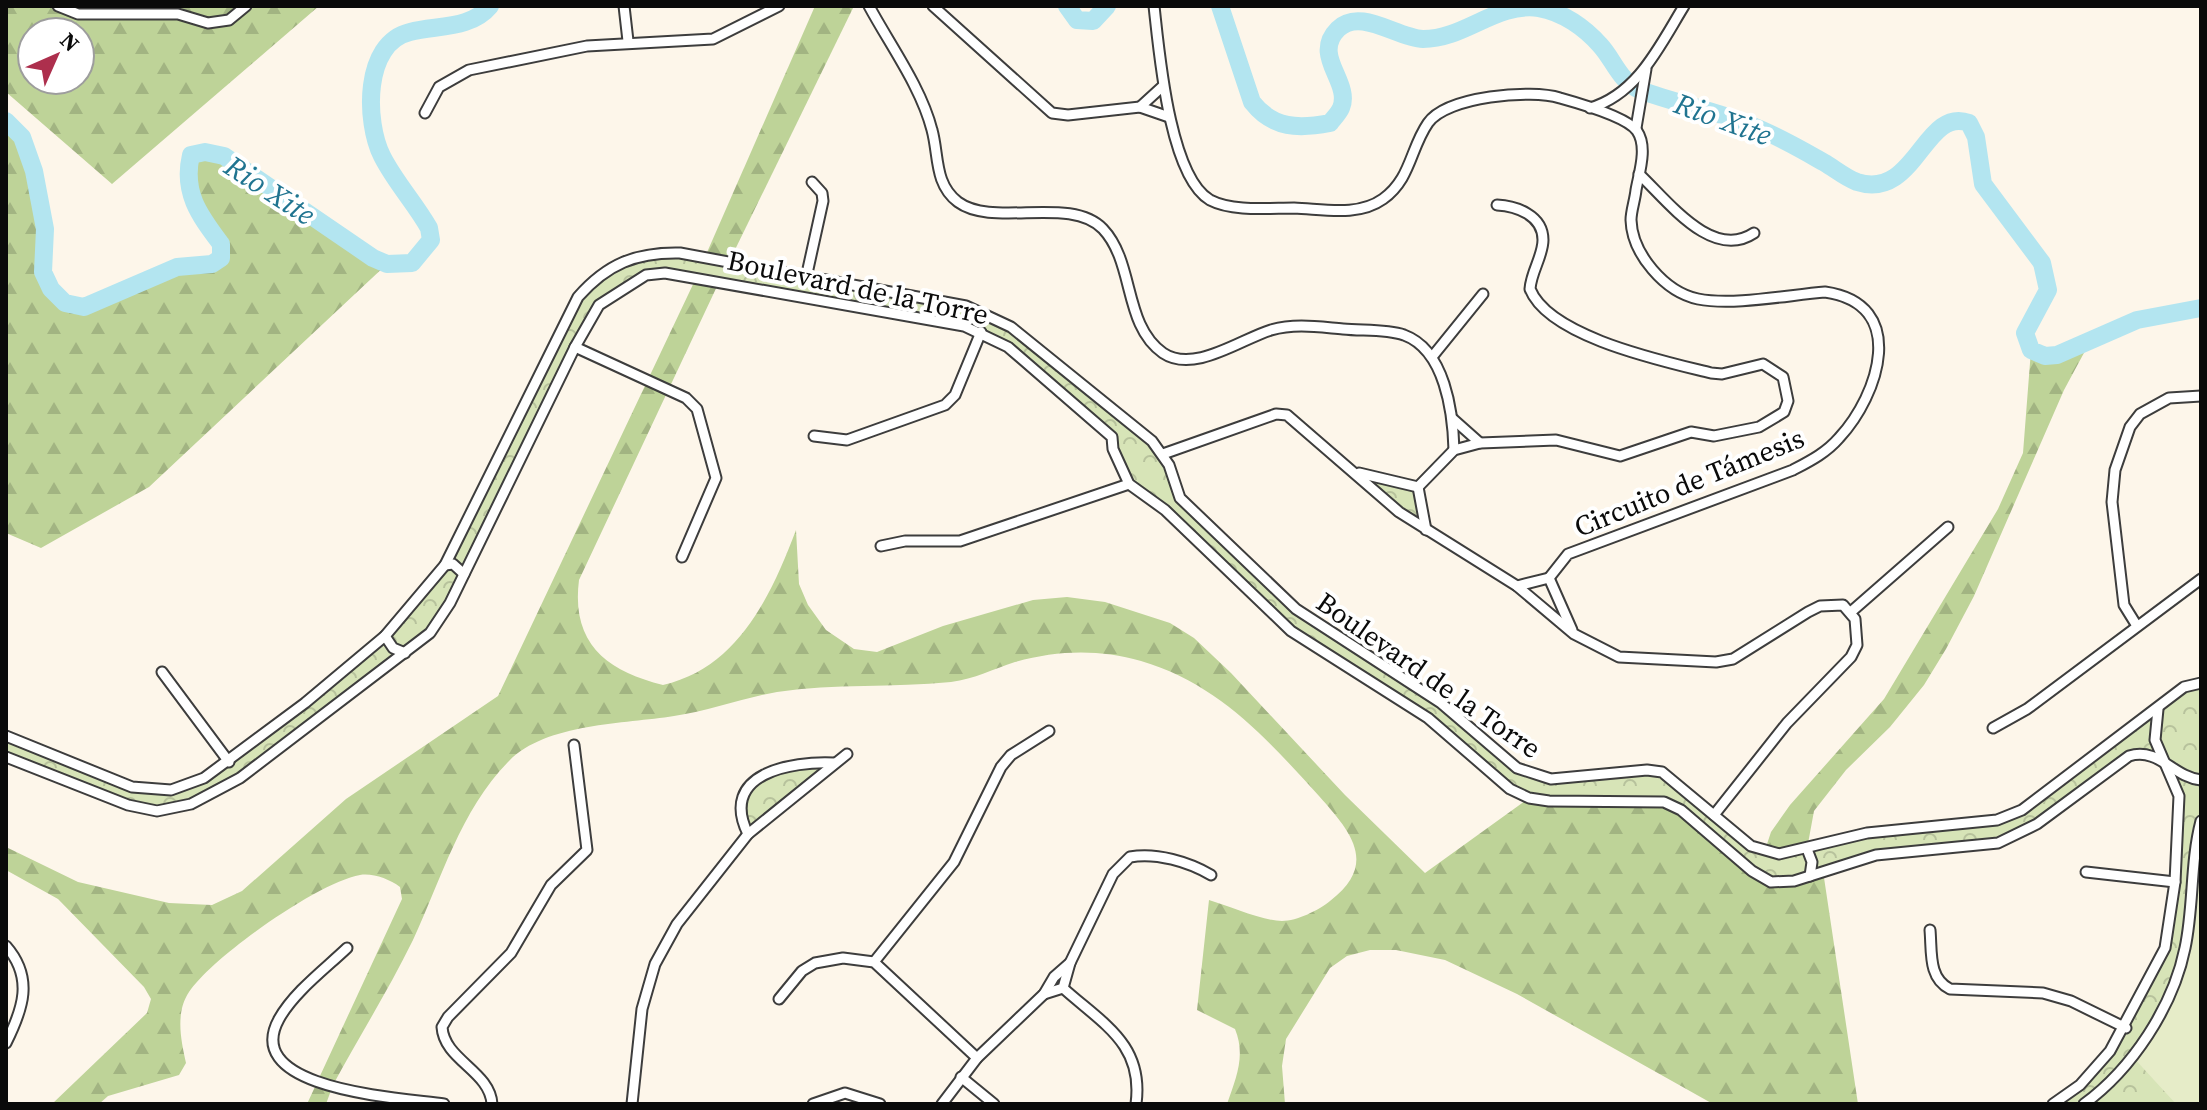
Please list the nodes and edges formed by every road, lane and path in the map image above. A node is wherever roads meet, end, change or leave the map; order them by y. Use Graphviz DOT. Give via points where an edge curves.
graph roads {
  1 [pos="58,6"];
  2 [pos="246,6"];
  3 [pos="624,6"];
  4 [pos="779,6"];
  5 [pos="869,6"];
  6 [pos="933,6"];
  7 [pos="1154,6"];
  8 [pos="1684,6"];
  9 [pos="628,41"];
  10 [pos="1638,84"];
  11 [pos="1163,86"];
  12 [pos="1140,107"];
  13 [pos="1590,108"];
  14 [pos="425,113"];
  15 [pos="1169,117"];
  16 [pos="1636,128"];
  17 [pos="1639,174"];
  18 [pos="812,182"];
  19 [pos="1497,205"];
  20 [pos="1754,233"];
  21 [pos="806,278"];
  22 [pos="1483,294"];
  23 [pos="981,332"];
  24 [pos="575,347"];
  25 [pos="1432,357"];
  26 [pos="2201,396"];
  27 [pos="1453,419"];
  28 [pos="1130,425"];
  29 [pos="814,436"];
  30 [pos="1112,437"];
  31 [pos="1480,443"];
  32 [pos="1454,450"];
  33 [pos="1163,454"];
  34 [pos="1356,472"];
  35 [pos="1129,484"];
  36 [pos="1418,487"];
  37 [pos="1180,498"];
  38 [pos="1165,510"];
  39 [pos="1948,527"];
  40 [pos="1426,530"];
  41 [pos="881,546"];
  42 [pos="682,557"];
  43 [pos="445,565"];
  44 [pos="464,574"];
  45 [pos="1549,578"];
  46 [pos="2201,579"];
  47 [pos="1517,586"];
  48 [pos="1852,611"];
  49 [pos="2137,626"];
  50 [pos="1574,634"];
  51 [pos="385,636"];
  52 [pos="405,653"];
  53 [pos="162,672"];
  54 [pos="2199,681"];
  55 [pos="2158,709"];
  56 [pos="1993,728"];
  57 [pos="1049,731"];
  58 [pos="6,736"];
  59 [pos="574,745"];
  60 [pos="847,754"];
  61 [pos="6,757"];
  62 [pos="229,762"];
  63 [pos="834,763"];
  64 [pos="2167,763"];
  65 [pos="2201,780"];
  66 [pos="1714,815"];
  67 [pos="2201,821"];
  68 [pos="748,834"];
  69 [pos="1807,849"];
  70 [pos="2086,872"];
  71 [pos="1211,875"];
  72 [pos="1810,876"];
  73 [pos="2175,882"];
  74 [pos="1930,930"];
  75 [pos="6,946"];
  76 [pos="347,948"];
  77 [pos="874,962"];
  78 [pos="1070,963"];
  79 [pos="1063,988"];
  80 [pos="1044,994"];
  81 [pos="779,999"];
  82 [pos="2126,1028"];
  83 [pos="6,1043"];
  84 [pos="977,1058"];
  85 [pos="961,1077"];
  86 [pos="444,1104"];
  87 [pos="492,1104"];
  88 [pos="632,1104"];
  89 [pos="813,1104"];
  90 [pos="880,1104"];
  91 [pos="942,1104"];
  92 [pos="994,1104"];
  93 [pos="1136,1104"];
  94 [pos="2053,1104"];
  95 [pos="2084,1104"];
  1 -- 2 [label="street" via="78,14 178,14 208,23 229,20"];
  3 -- 9 [label="street"];
  4 -- 9 [label="street" via="713,39"];
  5 -- 25 [label="street" via="926,114 948,193 978,209 1074,216 1101,227 1117,250 1144,330 1165,354 1199,357 1293,325 1400,334 1418,341"];
  6 -- 12 [label="street" via="1052,113"];
  7 -- 11 [label="street"];
  8 -- 10 [label="street, Circuito de Támesis"];
  9 -- 14 [label="street" via="469,70 439,87"];
  10 -- 13 [label="street"];
  10 -- 16 [label="street, Circuito de Támesis"];
  11 -- 12 [label="street"];
  11 -- 15 [label="street"];
  12 -- 15 [label="street"];
  13 -- 15 [label="street" via="1560,97 1530,95 1442,109 1428,122 1399,185 1368,208 1349,210 1239,207 1210,199 1193,182"];
  13 -- 16 [label="street"];
  16 -- 17 [label="street, Circuito de Támesis" via="1642,139"];
  17 -- 20 [label="street" via="1710,236 1727,243"];
  17 -- 45 [label="street, Circuito de Támesis" via="1631,220 1635,244 1646,262 1678,291 1720,300 1842,295 1871,316 1879,334 1879,358 1854,420 1819,456 1568,554"];
  18 -- 21 [label="street" via="823,201"];
  19 -- 31 [label="street" via="1524,210 1540,229 1543,240 1530,289 1544,311 1631,353 1711,373 1763,364 1783,377 1788,401 1784,412 1759,427 1714,436 1681,434 1620,456 1556,440"];
  21 -- 28 [label="street, Boulevard de la Torre" via="966,306 1000,319"];
  21 -- 43 [label="street, Boulevard de la Torre" via="659,252 613,265 594,279 568,313"];
  22 -- 25 [label="street"];
  23 -- 24 [label="street, Boulevard de la Torre" via="665,273 646,275 599,305"];
  23 -- 29 [label="street" via="955,395 945,405 847,440"];
  23 -- 30 [label="street, Boulevard de la Torre" via="1008,347"];
  24 -- 42 [label="street" via="686,398 697,409 715,486"];
  24 -- 44 [label="street, Boulevard de la Torre"];
  25 -- 27 [label="street"];
  26 -- 49 [label="street" via="2169,398 2140,414 2115,470 2112,502 2124,605"];
  27 -- 31 [label="street"];
  27 -- 32 [label="street"];
  28 -- 30 [label="street" via="1118,427"];
  28 -- 33 [label="street, Boulevard de la Torre"];
  30 -- 35 [label="street"];
  31 -- 32 [label="street"];
  32 -- 36 [label="street"];
  33 -- 34 [label="street" via="1276,414 1287,415"];
  33 -- 37 [label="street, Boulevard de la Torre"];
  34 -- 36 [label="street"];
  34 -- 40 [label="street"];
  35 -- 38 [label="street, Boulevard de la Torre"];
  35 -- 41 [label="street" via="960,541"];
  36 -- 40 [label="street"];
  37 -- 38 [label="street"];
  37 -- 66 [label="street, Boulevard de la Torre" via="1311,622 1441,703 1517,768 1551,779 1662,772"];
  38 -- 72 [label="street, Boulevard de la Torre" via="1291,631 1428,718 1510,789 1549,801 1664,802 1681,810 1762,878 1782,883"];
  39 -- 48 [label="street"];
  40 -- 47 [label="street"];
  43 -- 44 [label="street" via="453,564"];
  43 -- 51 [label="street, Boulevard de la Torre"];
  44 -- 52 [label="street, Boulevard de la Torre" via="430,633"];
  45 -- 47 [label="street"];
  45 -- 50 [label="street"];
  46 -- 49 [label="street"];
  47 -- 50 [label="street"];
  48 -- 50 [label="street" via="1836,604 1820,606 1749,652 1716,662 1619,657"];
  48 -- 66 [label="street" via="1858,633 1851,657 1787,723"];
  49 -- 56 [label="street" via="2027,709"];
  51 -- 52 [label="street"];
  51 -- 62 [label="street, Boulevard de la Torre"];
  52 -- 61 [label="street, Boulevard de la Torre" via="232,784 181,807 157,811 128,805"];
  53 -- 62 [label="street"];
  54 -- 55 [label="street, Boulevard de la Torre"];
  55 -- 64 [label="street" via="2155,740"];
  55 -- 69 [label="street, Boulevard de la Torre" via="2022,810 1997,820 1867,833"];
  57 -- 77 [label="street" via="1011,755 954,862"];
  58 -- 62 [label="street, Boulevard de la Torre" via="152,791 186,786"];
  59 -- 87 [label="street" via="587,850 551,885 511,953 442,1027 448,1046 485,1084"];
  60 -- 63 [label="street"];
  63 -- 68 [label="street"];
  63 -- 68 [label="street" via="786,764 761,776 742,802"];
  64 -- 65 [label="street, Boulevard de la Torre"];
  64 -- 72 [label="street, Boulevard de la Torre" via="2141,753 2129,756 2037,824 1998,843 1876,855"];
  64 -- 73 [label="street" via="2179,796"];
  66 -- 69 [label="street, Boulevard de la Torre" via="1764,853"];
  67 -- 95 [label="street" via="2185,949 2175,980 2132,1056"];
  68 -- 88 [label="street" via="677,924 655,964 642,1009"];
  69 -- 72 [label="street"];
  70 -- 73 [label="street"];
  71 -- 78 [label="street" via="1154,856 1130,857 1113,874"];
  73 -- 82 [label="street" via="2165,948"];
  74 -- 82 [label="street" via="1933,973 1939,984 1950,989 2043,993"];
  75 -- 83 [label="street" via="22,972 25,990 22,1012"];
  76 -- 86 [label="street" via="285,1009 273,1038 276,1054 295,1075 316,1082"];
  77 -- 81 [label="street" via="843,958 815,963"];
  77 -- 84 [label="street"];
  78 -- 79 [label="street"];
  78 -- 80 [label="street"];
  79 -- 80 [label="street"];
  79 -- 93 [label="street" via="1129,1050 1139,1081"];
  80 -- 84 [label="street"];
  82 -- 94 [label="street" via="2096,1069"];
  84 -- 85 [label="street"];
  85 -- 91 [label="street"];
  85 -- 92 [label="street"];
  89 -- 90 [label="street" via="845,1093"];
}
